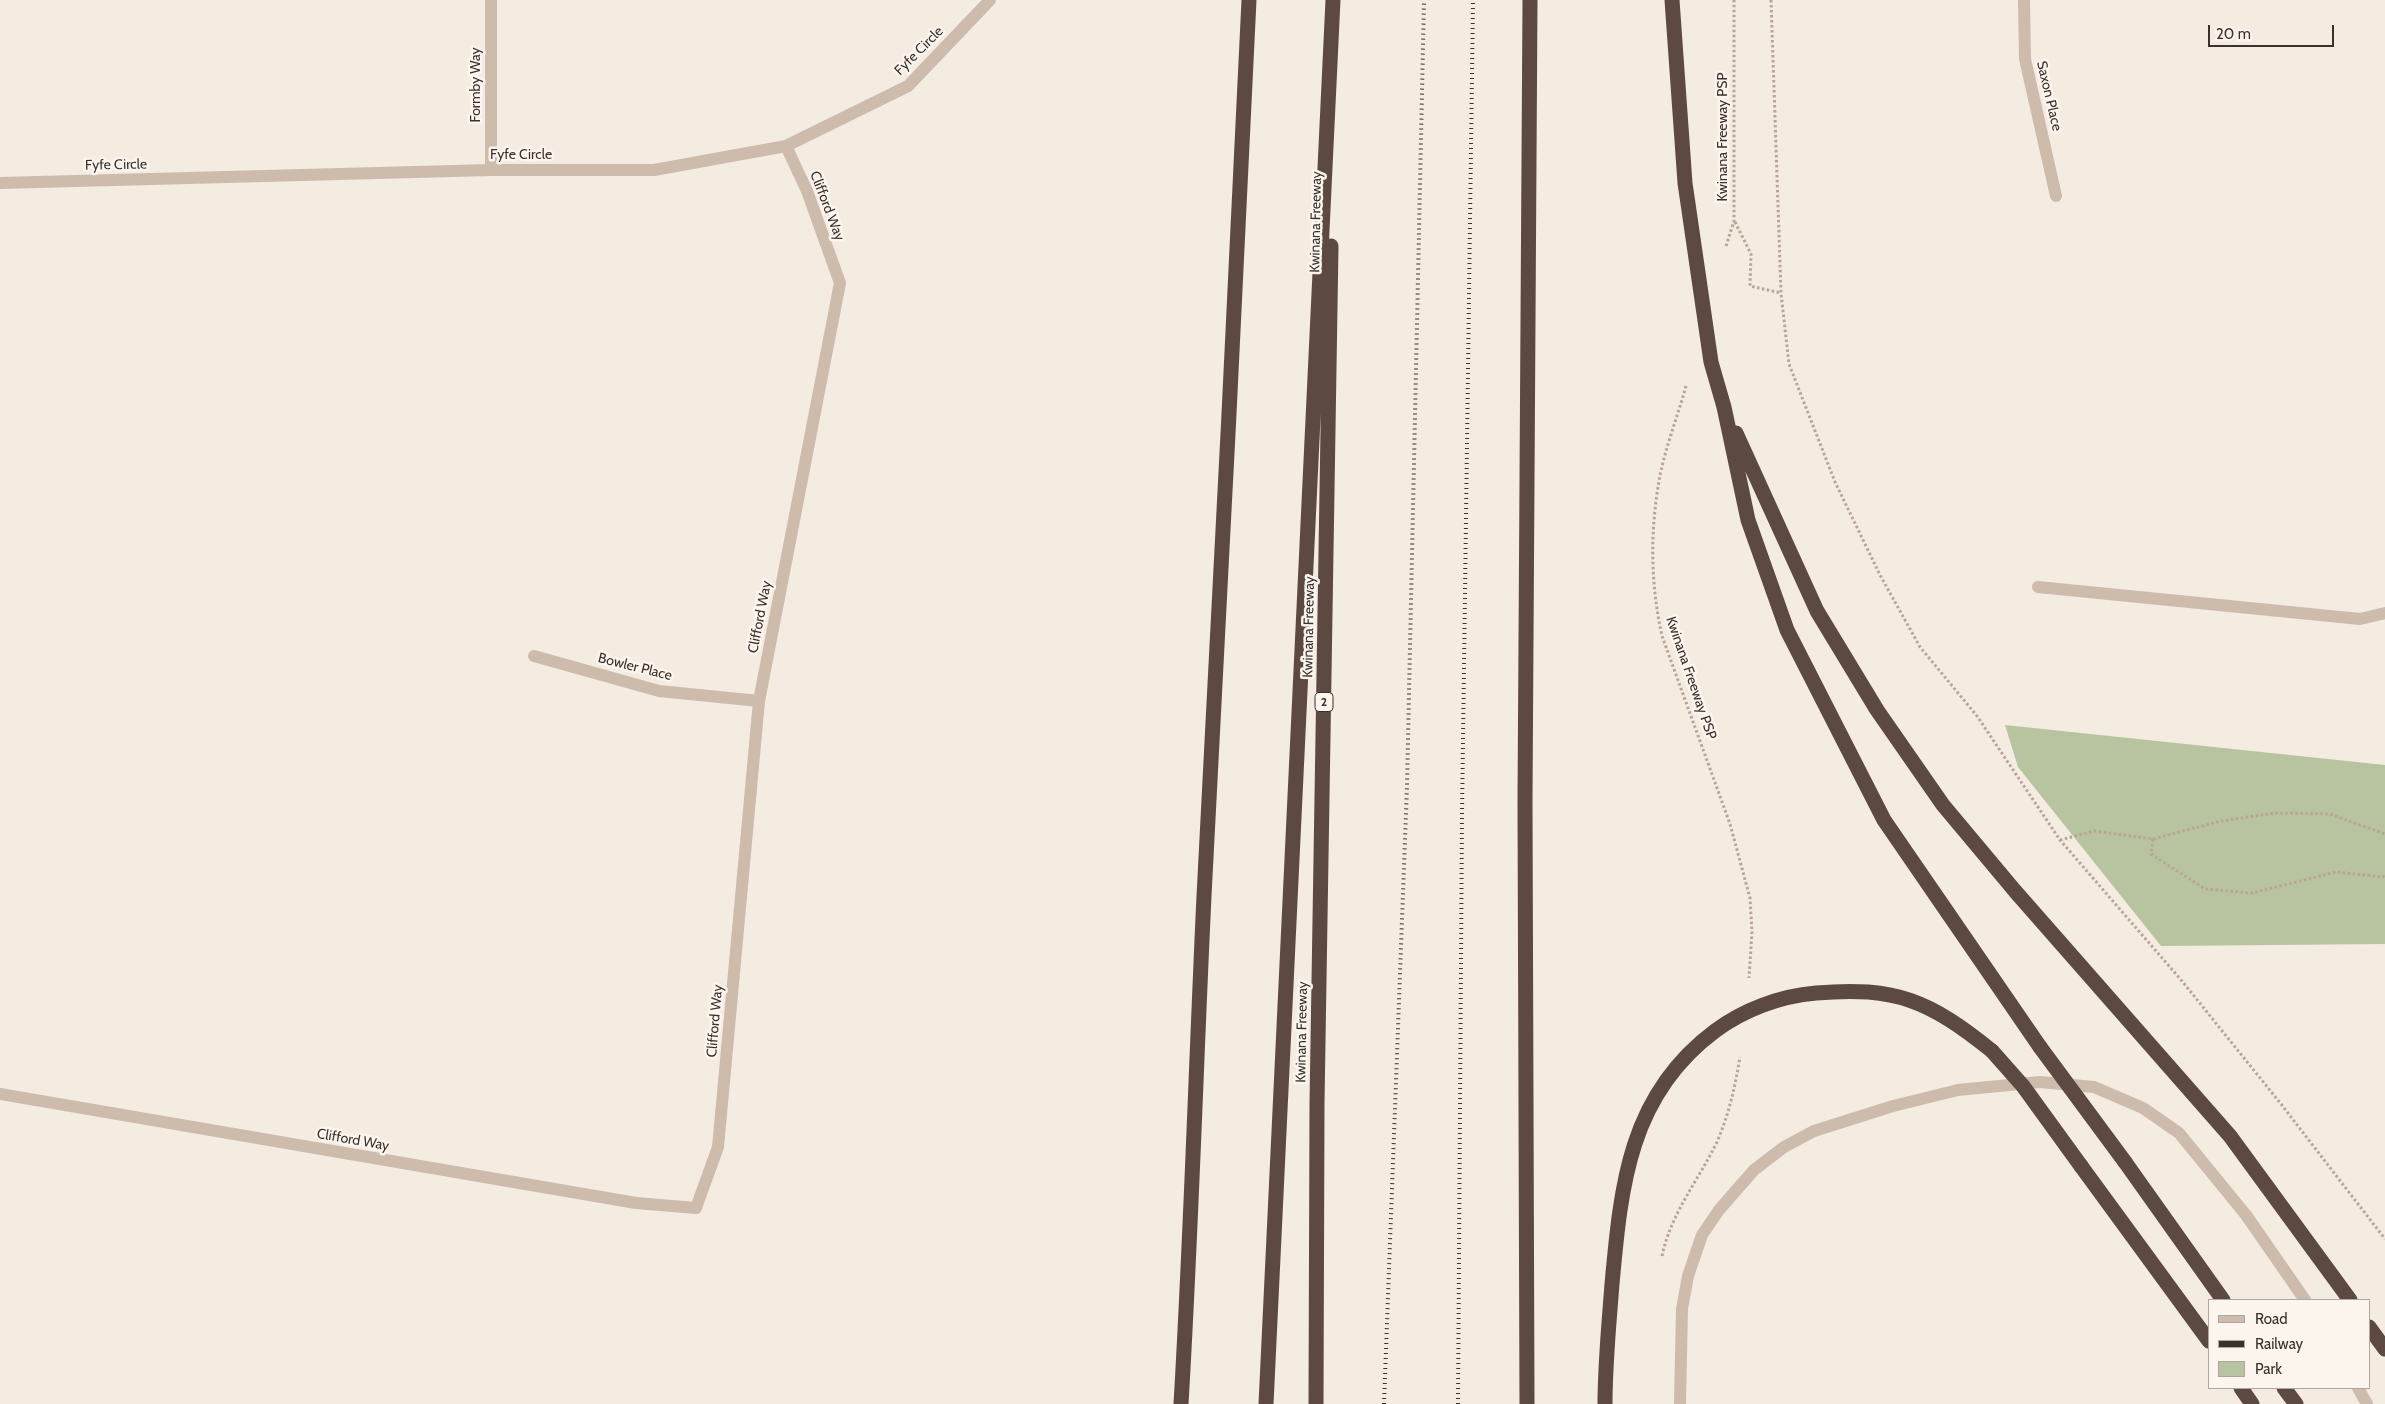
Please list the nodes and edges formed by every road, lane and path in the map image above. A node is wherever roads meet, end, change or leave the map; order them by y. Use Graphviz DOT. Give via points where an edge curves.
graph roads {
  1 [pos="491,0"];
  2 [pos="990,0"];
  3 [pos="1249,0"];
  4 [pos="1334,0"];
  5 [pos="1530,0"];
  6 [pos="1672,0"];
  7 [pos="1734,0"];
  8 [pos="1770,0"];
  9 [pos="2024,0"];
  10 [pos="786,146"];
  11 [pos="491,170"];
  12 [pos="0,183"];
  13 [pos="2056,196"];
  14 [pos="1734,221"];
  15 [pos="1724,255"];
  16 [pos="1781,293"];
  17 [pos="1688,380"];
  18 [pos="1724,407"];
  19 [pos="2038,588"];
  20 [pos="2385,613"];
  21 [pos="534,656"];
  22 [pos="759,701"];
  23 [pos="2385,834"];
  24 [pos="2153,839"];
  25 [pos="2060,840"];
  26 [pos="2385,873"];
  27 [pos="1748,982"];
  28 [pos="0,1094"];
  29 [pos="2385,1239"];
  30 [pos="2221,1299"];
  31 [pos="2304,1299"];
  32 [pos="2349,1299"];
  33 [pos="2370,1328"];
  34 [pos="2208,1340"];
  35 [pos="2385,1349"];
  36 [pos="2242,1389"];
  37 [pos="2285,1389"];
  38 [pos="2359,1389"];
  39 [pos="1181,1404"];
  40 [pos="1266,1404"];
  41 [pos="1316,1404"];
  42 [pos="1527,1404"];
  43 [pos="1605,1404"];
  44 [pos="1680,1404"];
  45 [pos="2252,1404"];
  46 [pos="2296,1404"];
  47 [pos="2367,1404"];
  1 -- 11 [label="street, Formby Way"];
  2 -- 10 [label="street, Fyfe Circle" via="908,86"];
  3 -- 39 [label="highway"];
  4 -- 40 [label="highway"];
  4 -- 41 [label="highway, Kwinana Freeway / 2" via="1316,1102"];
  5 -- 42 [label="highway" via="1524,801"];
  6 -- 18 [label="highway" via="1685,183 1710,362"];
  7 -- 14 [label="path, Kwinana Freeway PSP"];
  8 -- 16 [label="path"];
  9 -- 13 [label="street, Saxon Place" via="2024,59"];
  10 -- 11 [label="street, Fyfe Circle" via="654,170"];
  10 -- 22 [label="street, Clifford Way" via="807,191 840,283"];
  11 -- 12 [label="street, Fyfe Circle"];
  14 -- 15 [label="path, Kwinana Freeway PSP"];
  14 -- 16 [label="path" via="1751,254 1750,286"];
  16 -- 25 [label="path" via="1789,364 1835,482 1880,575 1920,647 1977,716"];
  17 -- 27 [label="path, Kwinana Freeway PSP" via="1658,485 1652,571 1662,636 1730,824 1750,898 1752,932"];
  18 -- 30 [label="highway, bridge" via="1748,520 1787,630 1884,820 2040,1047"];
  18 -- 32 [label="highway" via="1817,610 1877,710 1943,806 2230,1136"];
  19 -- 20 [label="street" via="2360,619"];
  21 -- 22 [label="street, Bowler Place" via="659,691"];
  22 -- 28 [label="street, Clifford Way" via="718,1147 696,1208 636,1203"];
  23 -- 24 [label="path" via="2330,814 2275,812 2221,821"];
  24 -- 25 [label="path" via="2094,831"];
  24 -- 26 [label="path" via="2151,854 2204,889 2252,893 2336,872 2382,877"];
  25 -- 29 [label="path" via="2182,981"];
  31 -- 44 [label="street" via="2246,1215 2179,1133 2143,1108 2094,1087 2058,1083 1958,1090 1814,1131 1784,1147 1754,1170 1702,1235 1688,1276 1682,1309"];
  33 -- 35 [label="highway"];
  34 -- 43 [label="highway, bridge" via="2023,1086 1992,1051 1956,1023 1897,995 1866,992 1802,994 1768,1003 1729,1021 1697,1045 1672,1070 1649,1106 1626,1170 1617,1225 1605,1366"];
  36 -- 45 [label="highway"];
  37 -- 46 [label="highway"];
  38 -- 47 [label="street"];
}
